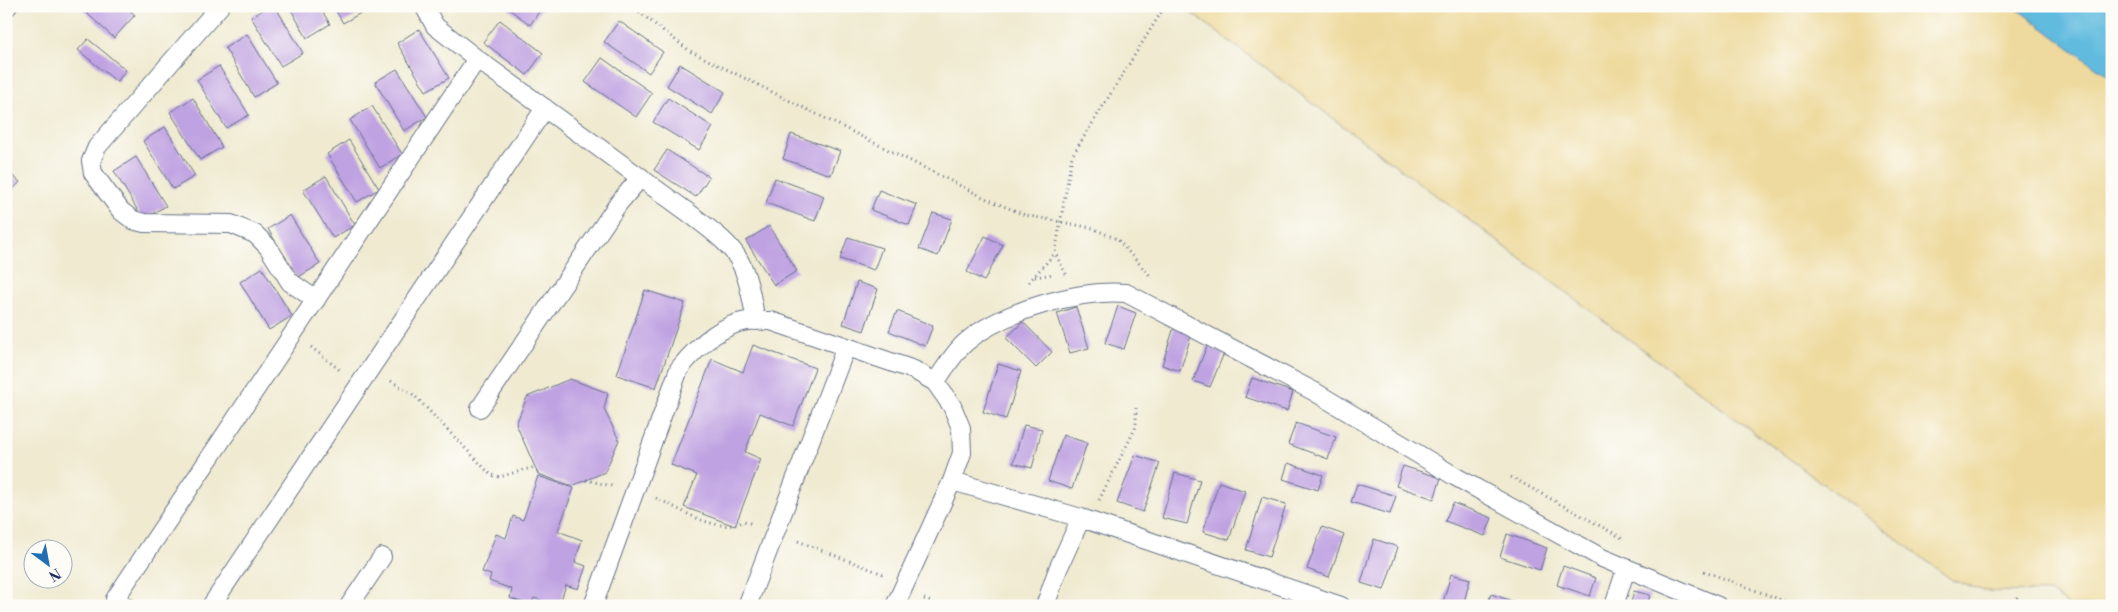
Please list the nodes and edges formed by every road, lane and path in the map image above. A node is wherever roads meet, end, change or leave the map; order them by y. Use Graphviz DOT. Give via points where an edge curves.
graph roads {
  1 [pos="220,6"];
  2 [pos="424,6"];
  3 [pos="1165,6"];
  4 [pos="478,59"];
  5 [pos="545,108"];
  6 [pos="640,177"];
  7 [pos="1088,295"];
  8 [pos="316,300"];
  9 [pos="756,321"];
  10 [pos="294,332"];
  11 [pos="846,347"];
  12 [pos="366,375"];
  13 [pos="935,382"];
  14 [pos="480,408"];
  15 [pos="1136,408"];
  16 [pos="535,467"];
  17 [pos="952,481"];
  18 [pos="1085,520"];
  19 [pos="382,557"];
  20 [pos="1626,569"];
  21 [pos="2018,596"];
  22 [pos="120,602"];
  23 [pos="211,606"];
  24 [pos="350,606"];
  25 [pos="593,606"];
  26 [pos="747,606"];
  27 [pos="895,606"];
  28 [pos="1045,606"];
  29 [pos="1341,606"];
  30 [pos="1614,606"];
  31 [pos="1718,606"];
  32 [pos="2012,606"];
  1 -- 8 [label="lane" via="97,147 91,161 93,173 121,211 133,220 242,227 268,247 290,282"];
  2 -- 4 [label="lane" via="435,26"];
  3 -- 7 [label="path" via="1072,156 1055,253 1066,273"];
  4 -- 5 [label="lane"];
  4 -- 8 [label="lane"];
  5 -- 6 [label="lane"];
  5 -- 12 [label="lane"];
  6 -- 9 [label="lane" via="720,238 739,259"];
  6 -- 14 [label="lane" via="618,204"];
  7 -- 13 [label="lane" via="1071,297 1018,314 984,330 965,342"];
  7 -- 20 [label="lane" via="1108,291 1126,293 1149,304 1315,392 1456,477"];
  8 -- 10 [label="lane"];
  9 -- 11 [label="lane" via="771,321"];
  9 -- 25 [label="lane" via="724,329 698,346 679,369"];
  10 -- 12 [label="path" via="341,371 350,375"];
  10 -- 22 [label="lane"];
  11 -- 13 [label="lane" via="914,370"];
  11 -- 26 [label="lane"];
  12 -- 16 [label="path" via="388,380 414,395 491,475 500,477"];
  12 -- 23 [label="lane"];
  13 -- 17 [label="lane" via="952,406 961,428 962,453"];
  15 -- 18 [label="path" via="1136,427"];
  17 -- 18 [label="lane"];
  17 -- 27 [label="lane"];
  18 -- 28 [label="lane" via="1058,569"];
  18 -- 29 [label="lane"];
  19 -- 24 [label="lane"];
  20 -- 30 [label="lane"];
  20 -- 31 [label="lane"];
  21 -- 32 [label="path"];
}
